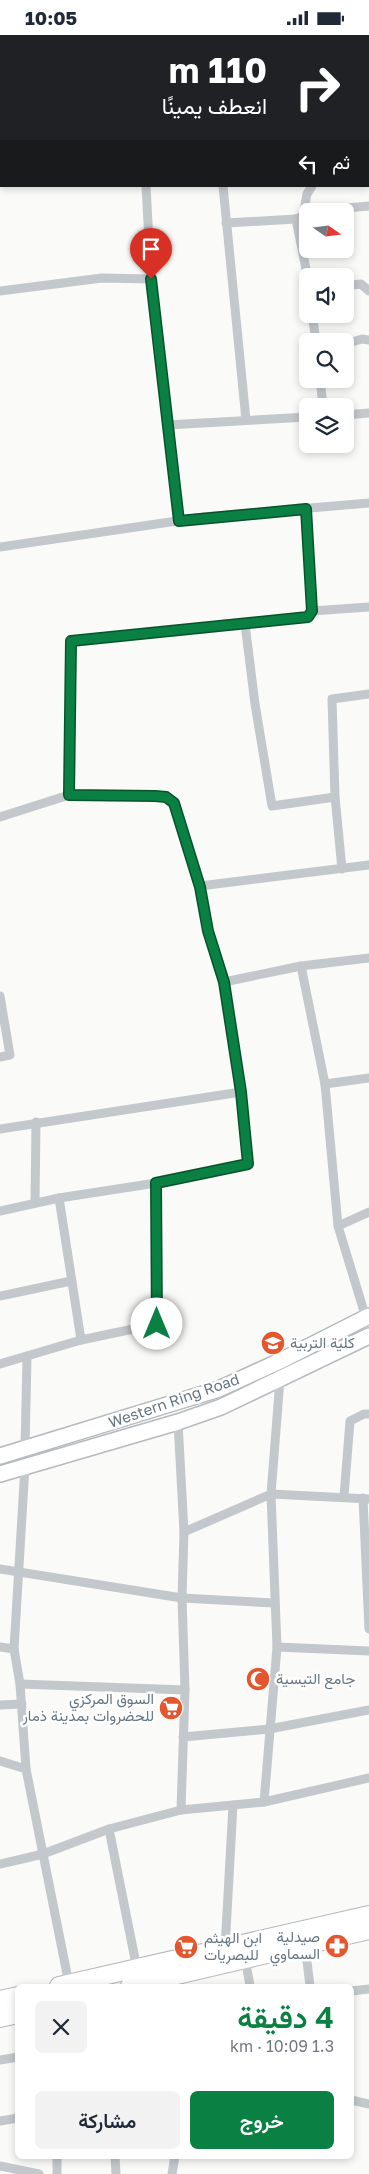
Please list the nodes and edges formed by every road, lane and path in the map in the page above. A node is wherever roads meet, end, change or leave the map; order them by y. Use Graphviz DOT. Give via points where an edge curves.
graph roads {
  1 [pos="146,187"];
  2 [pos="223,187"];
  3 [pos="311,187"];
  4 [pos="305,203"];
  5 [pos="369,206"];
  6 [pos="354,207"];
  7 [pos="299,216"];
  8 [pos="226,223"];
  9 [pos="151,279"];
  10 [pos="354,285"];
  11 [pos="0,291"];
  12 [pos="369,291"];
  13 [pos="369,340"];
  14 [pos="354,341"];
  15 [pos="369,413"];
  16 [pos="354,414"];
  17 [pos="299,417"];
  18 [pos="246,420"];
  19 [pos="167,425"];
  20 [pos="369,503"];
  21 [pos="306,509"];
  22 [pos="179,521"];
  23 [pos="0,547"];
  24 [pos="369,607"];
  25 [pos="312,611"];
  26 [pos="245,624"];
  27 [pos="369,694"];
  28 [pos="69,795"];
  29 [pos="335,797"];
  30 [pos="0,817"];
  31 [pos="369,865"];
  32 [pos="342,869"];
  33 [pos="200,887"];
  34 [pos="369,958"];
  35 [pos="301,966"];
  36 [pos="224,982"];
  37 [pos="0,996"];
  38 [pos="0,1057"];
  39 [pos="369,1078"];
  40 [pos="325,1084"];
  41 [pos="241,1092"];
  42 [pos="36,1122"];
  43 [pos="0,1129"];
  44 [pos="156,1183"];
  45 [pos="59,1198"];
  46 [pos="35,1203"];
  47 [pos="0,1211"];
  48 [pos="369,1212"];
  49 [pos="338,1226"];
  50 [pos="71,1281"];
  51 [pos="0,1296"];
  52 [pos="368,1317"];
  53 [pos="369,1336"];
  54 [pos="81,1340"];
  55 [pos="27,1357"];
  56 [pos="280,1361"];
  57 [pos="0,1364"];
  58 [pos="280,1379"];
  59 [pos="369,1414"];
  60 [pos="178,1422"];
  61 [pos="25,1449"];
  62 [pos="0,1456"];
  63 [pos="25,1466"];
  64 [pos="0,1474"];
  65 [pos="271,1494"];
  66 [pos="344,1496"];
  67 [pos="366,1498"];
  68 [pos="184,1532"];
  69 [pos="0,1569"];
  70 [pos="17,1570"];
  71 [pos="182,1598"];
  72 [pos="274,1603"];
  73 [pos="369,1629"];
  74 [pos="0,1647"];
  75 [pos="277,1647"];
  76 [pos="14,1649"];
  77 [pos="369,1651"];
  78 [pos="20,1684"];
  79 [pos="185,1690"];
  80 [pos="22,1704"];
  81 [pos="0,1705"];
  82 [pos="369,1710"];
  83 [pos="269,1729"];
  84 [pos="183,1737"];
  85 [pos="0,1761"];
  86 [pos="26,1769"];
  87 [pos="369,1778"];
  88 [pos="264,1801"];
  89 [pos="233,1805"];
  90 [pos="181,1810"];
  91 [pos="109,1829"];
  92 [pos="43,1854"];
  93 [pos="0,1864"];
  94 [pos="369,1915"];
  95 [pos="369,1930"];
  96 [pos="305,1945"];
  97 [pos="225,1949"];
  98 [pos="245,1958"];
  99 [pos="137,1969"];
  100 [pos="64,1984"];
  101 [pos="69,1984"];
  102 [pos="138,1984"];
  103 [pos="250,1984"];
  104 [pos="310,1984"];
  105 [pos="369,1989"];
  106 [pos="354,1991"];
  107 [pos="15,1997"];
  108 [pos="0,2000"];
  109 [pos="15,2015"];
  110 [pos="0,2018"];
  111 [pos="15,2058"];
  112 [pos="0,2060"];
  113 [pos="354,2101"];
  114 [pos="369,2104"];
  115 [pos="15,2118"];
  116 [pos="0,2121"];
  117 [pos="57,2159"];
  118 [pos="115,2159"];
  119 [pos="175,2159"];
  120 [pos="0,2166"];
  121 [pos="39,2174"];
  122 [pos="57,2174"];
  123 [pos="116,2174"];
  124 [pos="172,2174"];
  1 -- 9 [label="street"];
  2 -- 8 [label="street"];
  3 -- 4 [label="street"];
  5 -- 6 [label="street"];
  7 -- 8 [label="street"];
  8 -- 18 [label="street"];
  9 -- 11 [label="street" via="102,278"];
  9 -- 19 [label="street"];
  10 -- 12 [label="street" via="361,284"];
  13 -- 14 [label="street"];
  15 -- 16 [label="street"];
  17 -- 18 [label="street"];
  18 -- 19 [label="street"];
  19 -- 22 [label="street"];
  20 -- 21 [label="street"];
  21 -- 22 [label="street"];
  21 -- 25 [label="street"];
  22 -- 23 [label="street"];
  24 -- 25 [label="street"];
  25 -- 26 [label="street" via="308,617"];
  26 -- 28 [label="street" via="71,641"];
  26 -- 29 [label="street" via="272,807"];
  27 -- 29 [label="street" via="332,699"];
  28 -- 30 [label="street"];
  28 -- 33 [label="street" via="166,797 174,803"];
  29 -- 32 [label="street"];
  31 -- 32 [label="street"];
  32 -- 33 [label="street"];
  33 -- 36 [label="street" via="208,931"];
  34 -- 35 [label="street"];
  35 -- 36 [label="street"];
  35 -- 40 [label="street"];
  36 -- 41 [label="street"];
  37 -- 38 [label="street" via="10,1055"];
  39 -- 40 [label="street"];
  40 -- 49 [label="street"];
  41 -- 42 [label="street"];
  41 -- 44 [label="street" via="248,1164"];
  42 -- 43 [label="street"];
  42 -- 46 [label="street"];
  44 -- 45 [label="street"];
  44 -- 54 [label="street" via="157,1324"];
  45 -- 46 [label="street"];
  45 -- 50 [label="street"];
  46 -- 47 [label="street"];
  48 -- 49 [label="street"];
  49 -- 52 [label="street"];
  50 -- 51 [label="street"];
  50 -- 54 [label="street"];
  52 -- 56 [label="main road, Western Ring Road"];
  53 -- 58 [label="main road, Western Ring Road"];
  54 -- 55 [label="street"];
  55 -- 57 [label="street"];
  55 -- 61 [label="street"];
  56 -- 58 [label="main road"];
  56 -- 61 [label="main road, Western Ring Road" via="210,1392"];
  58 -- 60 [label="main road, Western Ring Road" via="221,1407"];
  58 -- 65 [label="street"];
  59 -- 66 [label="street" via="350,1421"];
  60 -- 63 [label="main road, Western Ring Road"];
  60 -- 68 [label="street"];
  61 -- 62 [label="main road, Western Ring Road"];
  61 -- 63 [label="main road"];
  63 -- 64 [label="main road, Western Ring Road"];
  63 -- 70 [label="street"];
  65 -- 66 [label="street"];
  65 -- 68 [label="street"];
  65 -- 72 [label="street"];
  66 -- 67 [label="street"];
  67 -- 73 [label="street"];
  68 -- 71 [label="street"];
  69 -- 70 [label="street"];
  70 -- 71 [label="street"];
  70 -- 76 [label="street"];
  71 -- 72 [label="street"];
  71 -- 79 [label="street"];
  72 -- 75 [label="street"];
  74 -- 76 [label="street"];
  75 -- 77 [label="street"];
  75 -- 83 [label="street"];
  76 -- 78 [label="street"];
  78 -- 79 [label="street"];
  78 -- 80 [label="street"];
  79 -- 84 [label="street"];
  80 -- 81 [label="street"];
  80 -- 86 [label="street"];
  82 -- 83 [label="street"];
  83 -- 84 [label="street"];
  83 -- 88 [label="street"];
  84 -- 90 [label="street"];
  85 -- 86 [label="street"];
  86 -- 92 [label="street"];
  87 -- 88 [label="street"];
  88 -- 89 [label="street"];
  89 -- 90 [label="street"];
  89 -- 97 [label="street"];
  90 -- 91 [label="street"];
  91 -- 92 [label="street"];
  91 -- 99 [label="street"];
  92 -- 93 [label="street"];
  92 -- 100 [label="street"];
  94 -- 97 [label="highway"];
  95 -- 96 [label="highway"];
  96 -- 98 [label="highway"];
  96 -- 104 [label="street"];
  97 -- 99 [label="highway"];
  98 -- 102 [label="highway"];
  98 -- 103 [label="street"];
  99 -- 101 [label="highway"];
  105 -- 106 [label="street"];
  107 -- 108 [label="highway"];
  109 -- 110 [label="highway"];
  111 -- 112 [label="street"];
  113 -- 114 [label="street"];
  115 -- 116 [label="street"];
  117 -- 122 [label="street"];
  118 -- 123 [label="street"];
  119 -- 124 [label="street"];
  120 -- 121 [label="street"];
}
